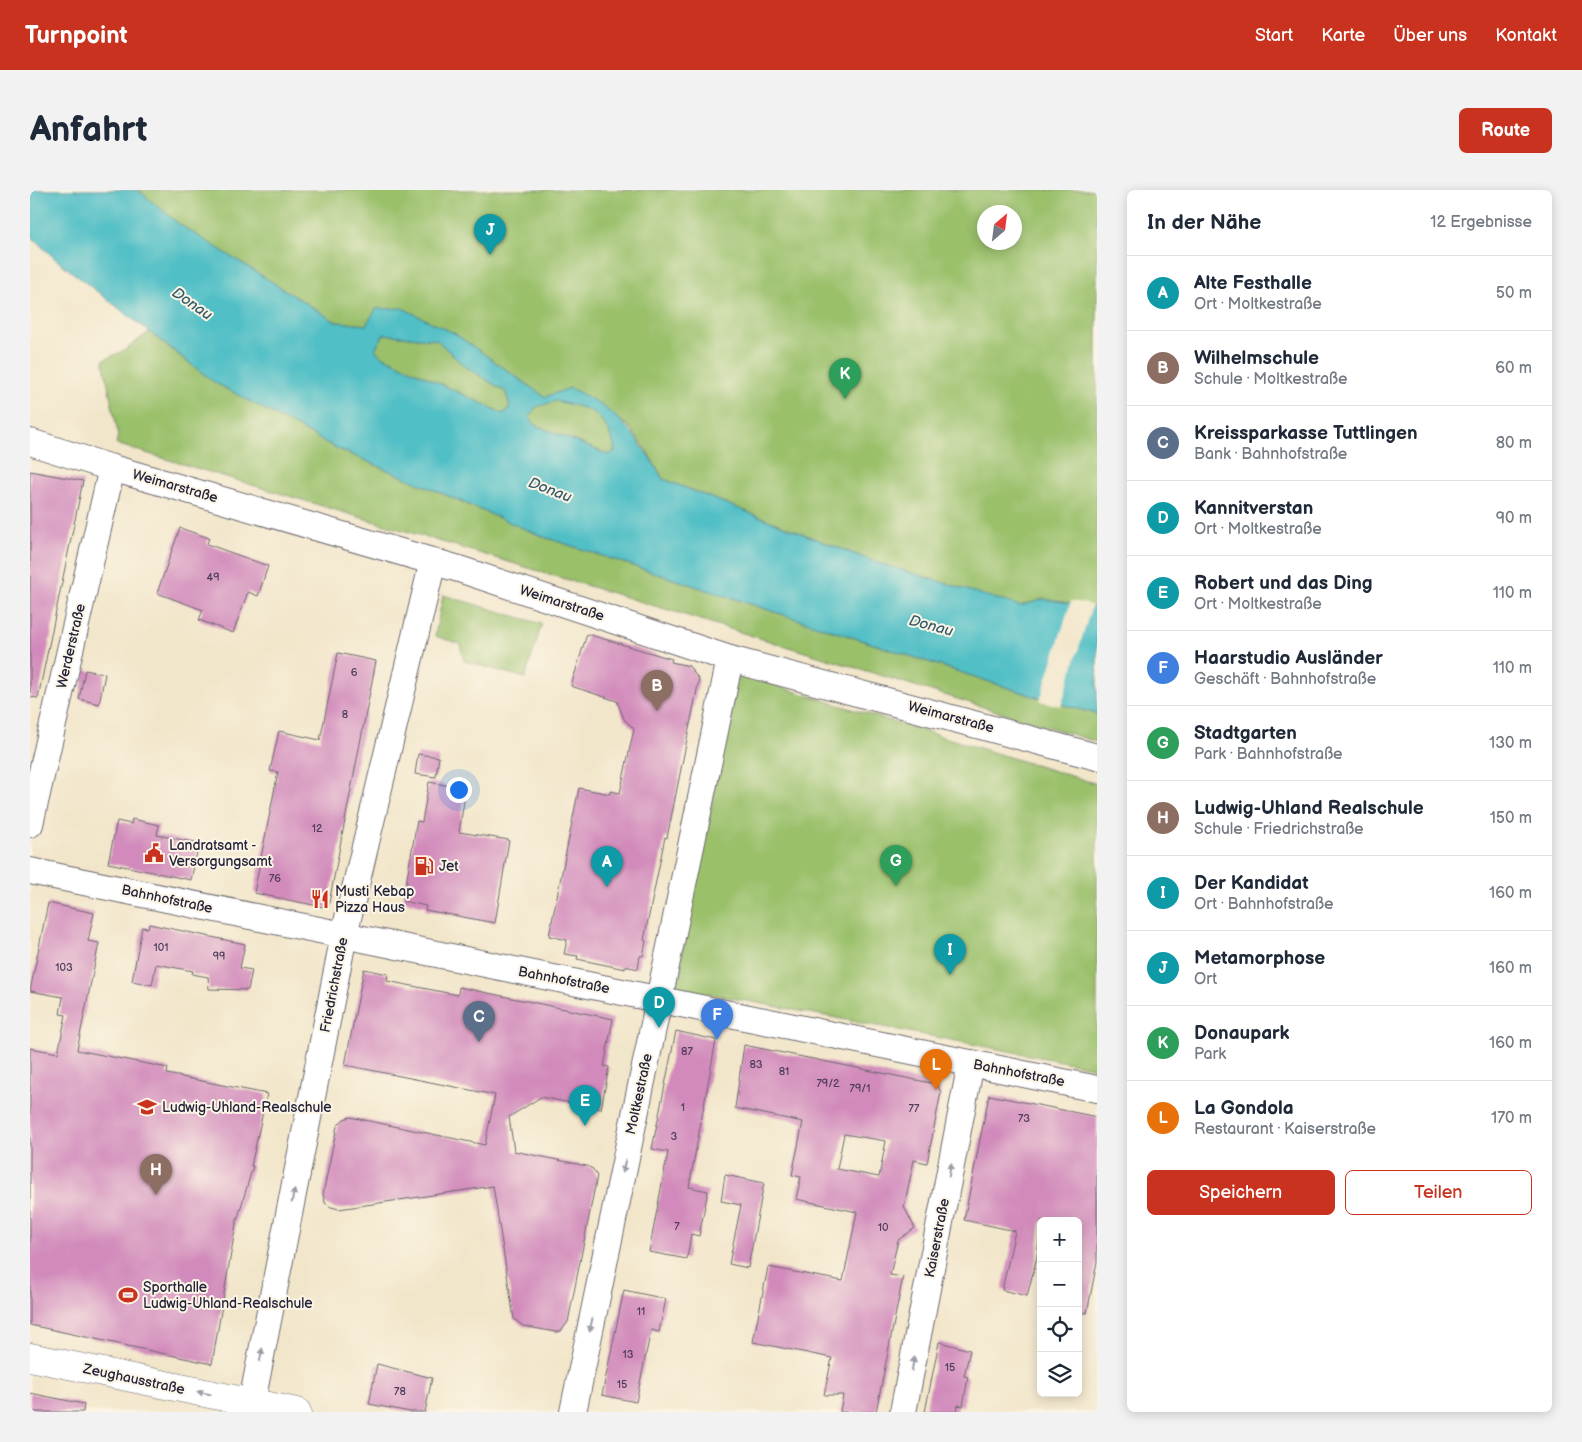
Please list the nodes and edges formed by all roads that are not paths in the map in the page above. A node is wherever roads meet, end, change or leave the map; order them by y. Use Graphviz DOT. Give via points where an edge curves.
graph roads {
  1 [pos="30,442"];
  2 [pos="112,468"];
  3 [pos="433,561"];
  4 [pos="730,659"];
  5 [pos="1097,757"];
  6 [pos="30,824"];
  7 [pos="30,871"];
  8 [pos="344,935"];
  9 [pos="658,998"];
  10 [pos="971,1063"];
  11 [pos="1097,1089"];
  12 [pos="30,1357"];
  13 [pos="251,1408"];
  14 [pos="297,1412"];
  15 [pos="574,1412"];
  16 [pos="903,1412"];
  1 -- 2 [label="street, Weimarstraße"];
  2 -- 3 [label="street, Weimarstraße"];
  2 -- 6 [label="street, Werderstraße"];
  3 -- 4 [label="street, Weimarstraße"];
  3 -- 8 [label="street, Friedrichstraße"];
  4 -- 5 [label="street, Weimarstraße"];
  4 -- 9 [label="street, Moltkestraße"];
  7 -- 8 [label="street, Bahnhofstraße"];
  8 -- 9 [label="street, Bahnhofstraße"];
  13 -- 8 [label="street, Friedrichstraße, one-way"];
  9 -- 10 [label="street, Bahnhofstraße"];
  9 -- 15 [label="street, Moltkestraße, one-way"];
  10 -- 11 [label="street, Bahnhofstraße"];
  16 -- 10 [label="street, Kaiserstraße, one-way"];
  13 -- 12 [label="street, Zeughausstraße, one-way"];
  13 -- 14 [label="street, Zeughausstraße"];
}
